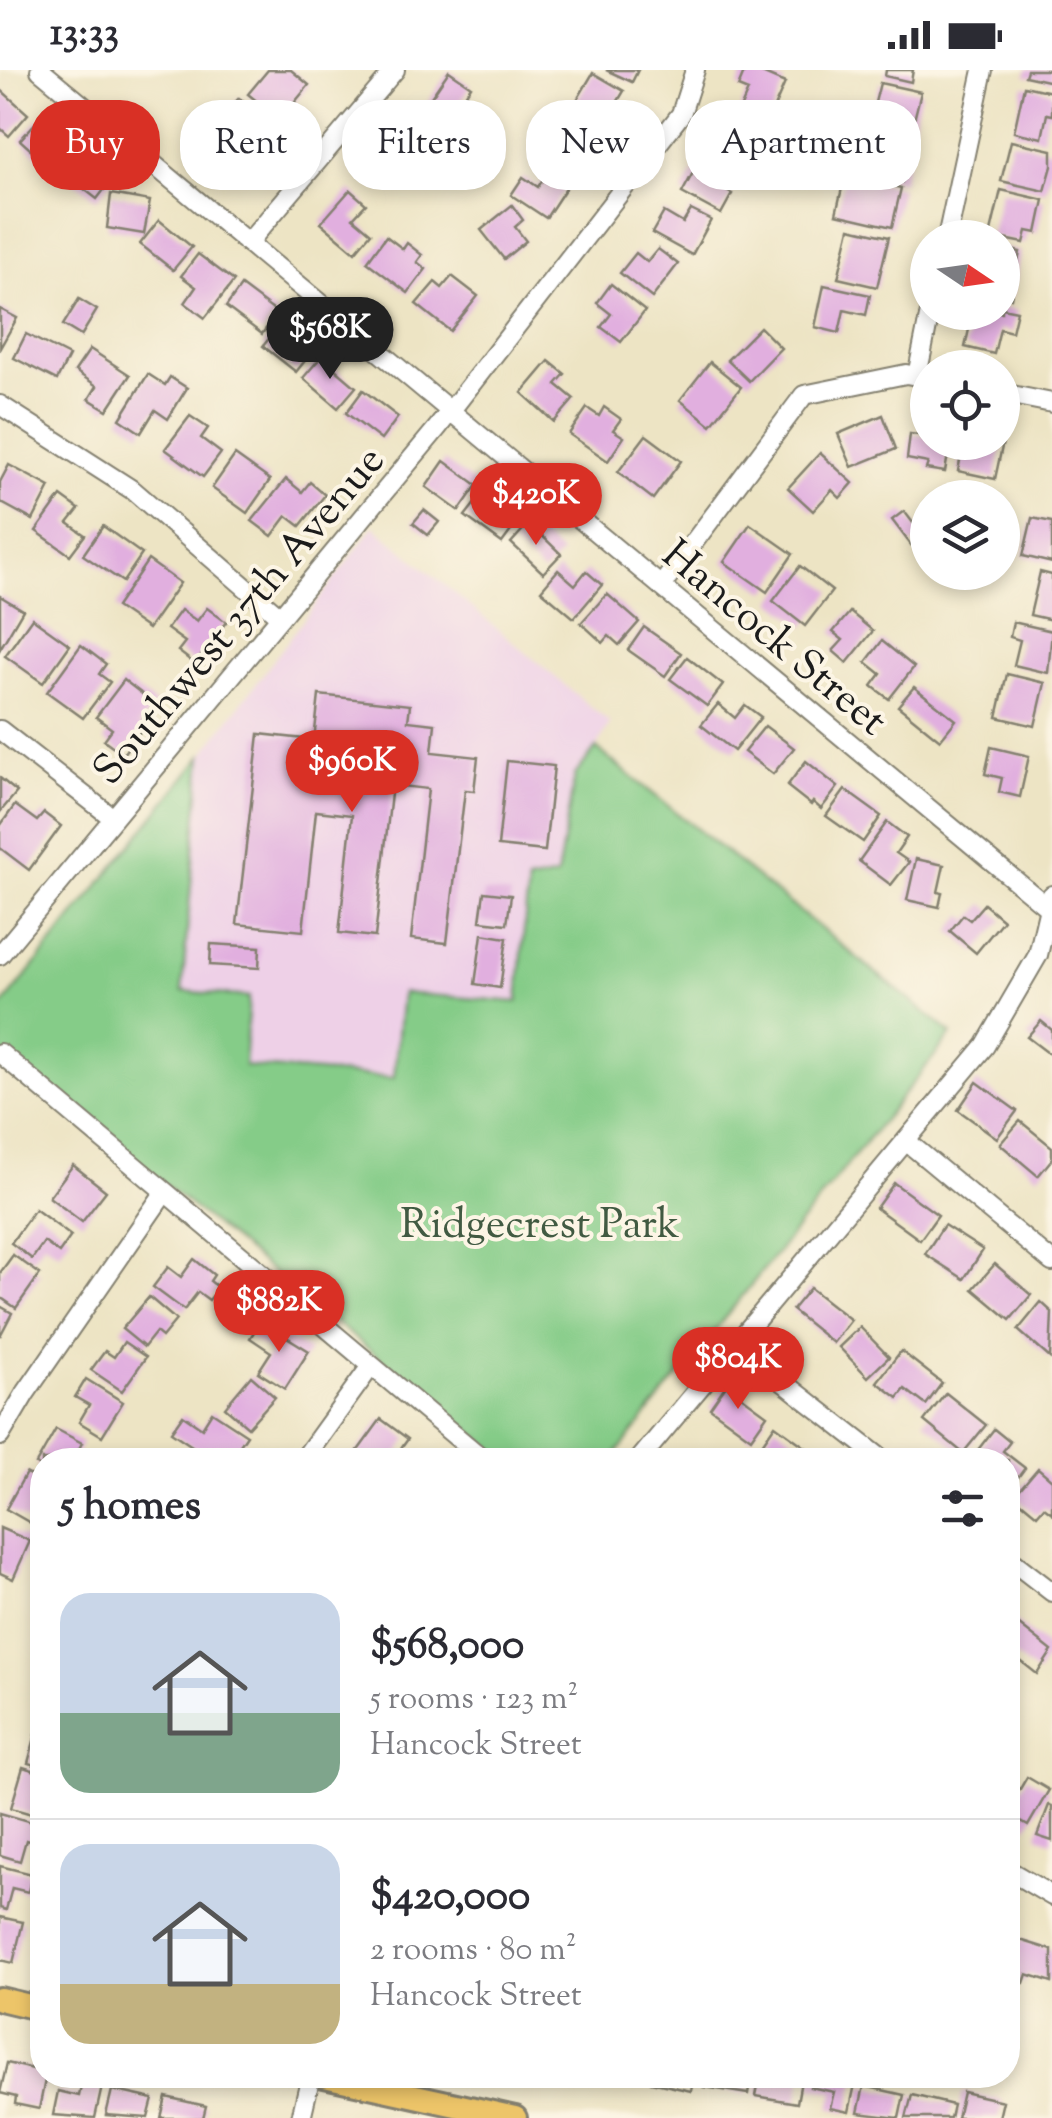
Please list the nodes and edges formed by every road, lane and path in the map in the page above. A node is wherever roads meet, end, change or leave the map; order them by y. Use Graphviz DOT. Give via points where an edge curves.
graph roads {
  1 [pos="40,70"];
  2 [pos="395,70"];
  3 [pos="695,70"];
  4 [pos="983,70"];
  5 [pos="950,220"];
  6 [pos="248,243"];
  7 [pos="910,375"];
  8 [pos="1020,397"];
  9 [pos="1052,403"];
  10 [pos="0,405"];
  11 [pos="450,411"];
  12 [pos="661,586"];
  13 [pos="280,617"];
  14 [pos="0,730"];
  15 [pos="113,818"];
  16 [pos="1051,904"];
  17 [pos="0,954"];
  18 [pos="0,1053"];
  19 [pos="906,1141"];
  20 [pos="164,1194"];
  21 [pos="1052,1262"];
  22 [pos="736,1345"];
  23 [pos="372,1366"];
  24 [pos="0,1436"];
  25 [pos="312,1448"];
  26 [pos="470,1448"];
  27 [pos="649,1448"];
  28 [pos="868,1448"];
  29 [pos="1020,1567"];
  30 [pos="1052,1592"];
  31 [pos="1020,1877"];
  32 [pos="1052,1896"];
  33 [pos="0,2000"];
  34 [pos="30,2007"];
  35 [pos="308,2088"];
  36 [pos="379,2088"];
  37 [pos="301,2118"];
  38 [pos="515,2118"];
  1 -- 6 [label="street, Hancock Street"];
  2 -- 6 [label="street"];
  3 -- 11 [label="street, Southwest 37th Avenue" via="682,114"];
  4 -- 5 [label="street"];
  6 -- 11 [label="street, Hancock Street"];
  7 -- 12 [label="street" via="804,395"];
  8 -- 9 [label="street"];
  10 -- 13 [label="street" via="134,491"];
  11 -- 12 [label="street, Hancock Street"];
  11 -- 13 [label="street, Southwest 37th Avenue"];
  12 -- 16 [label="street, Hancock Street"];
  13 -- 15 [label="street, Southwest 37th Avenue"];
  14 -- 15 [label="street"];
  15 -- 17 [label="street, Southwest 37th Avenue"];
  16 -- 19 [label="street" via="1038,955 985,1046"];
  18 -- 20 [label="street"];
  19 -- 21 [label="street"];
  19 -- 22 [label="street"];
  20 -- 23 [label="street"];
  20 -- 24 [label="street"];
  22 -- 27 [label="street"];
  22 -- 28 [label="street"];
  23 -- 25 [label="street"];
  23 -- 26 [label="street"];
  29 -- 30 [label="street"];
  31 -- 32 [label="street"];
  33 -- 34 [label="main road"];
  35 -- 37 [label="street"];
  36 -- 38 [label="main road"];
}
